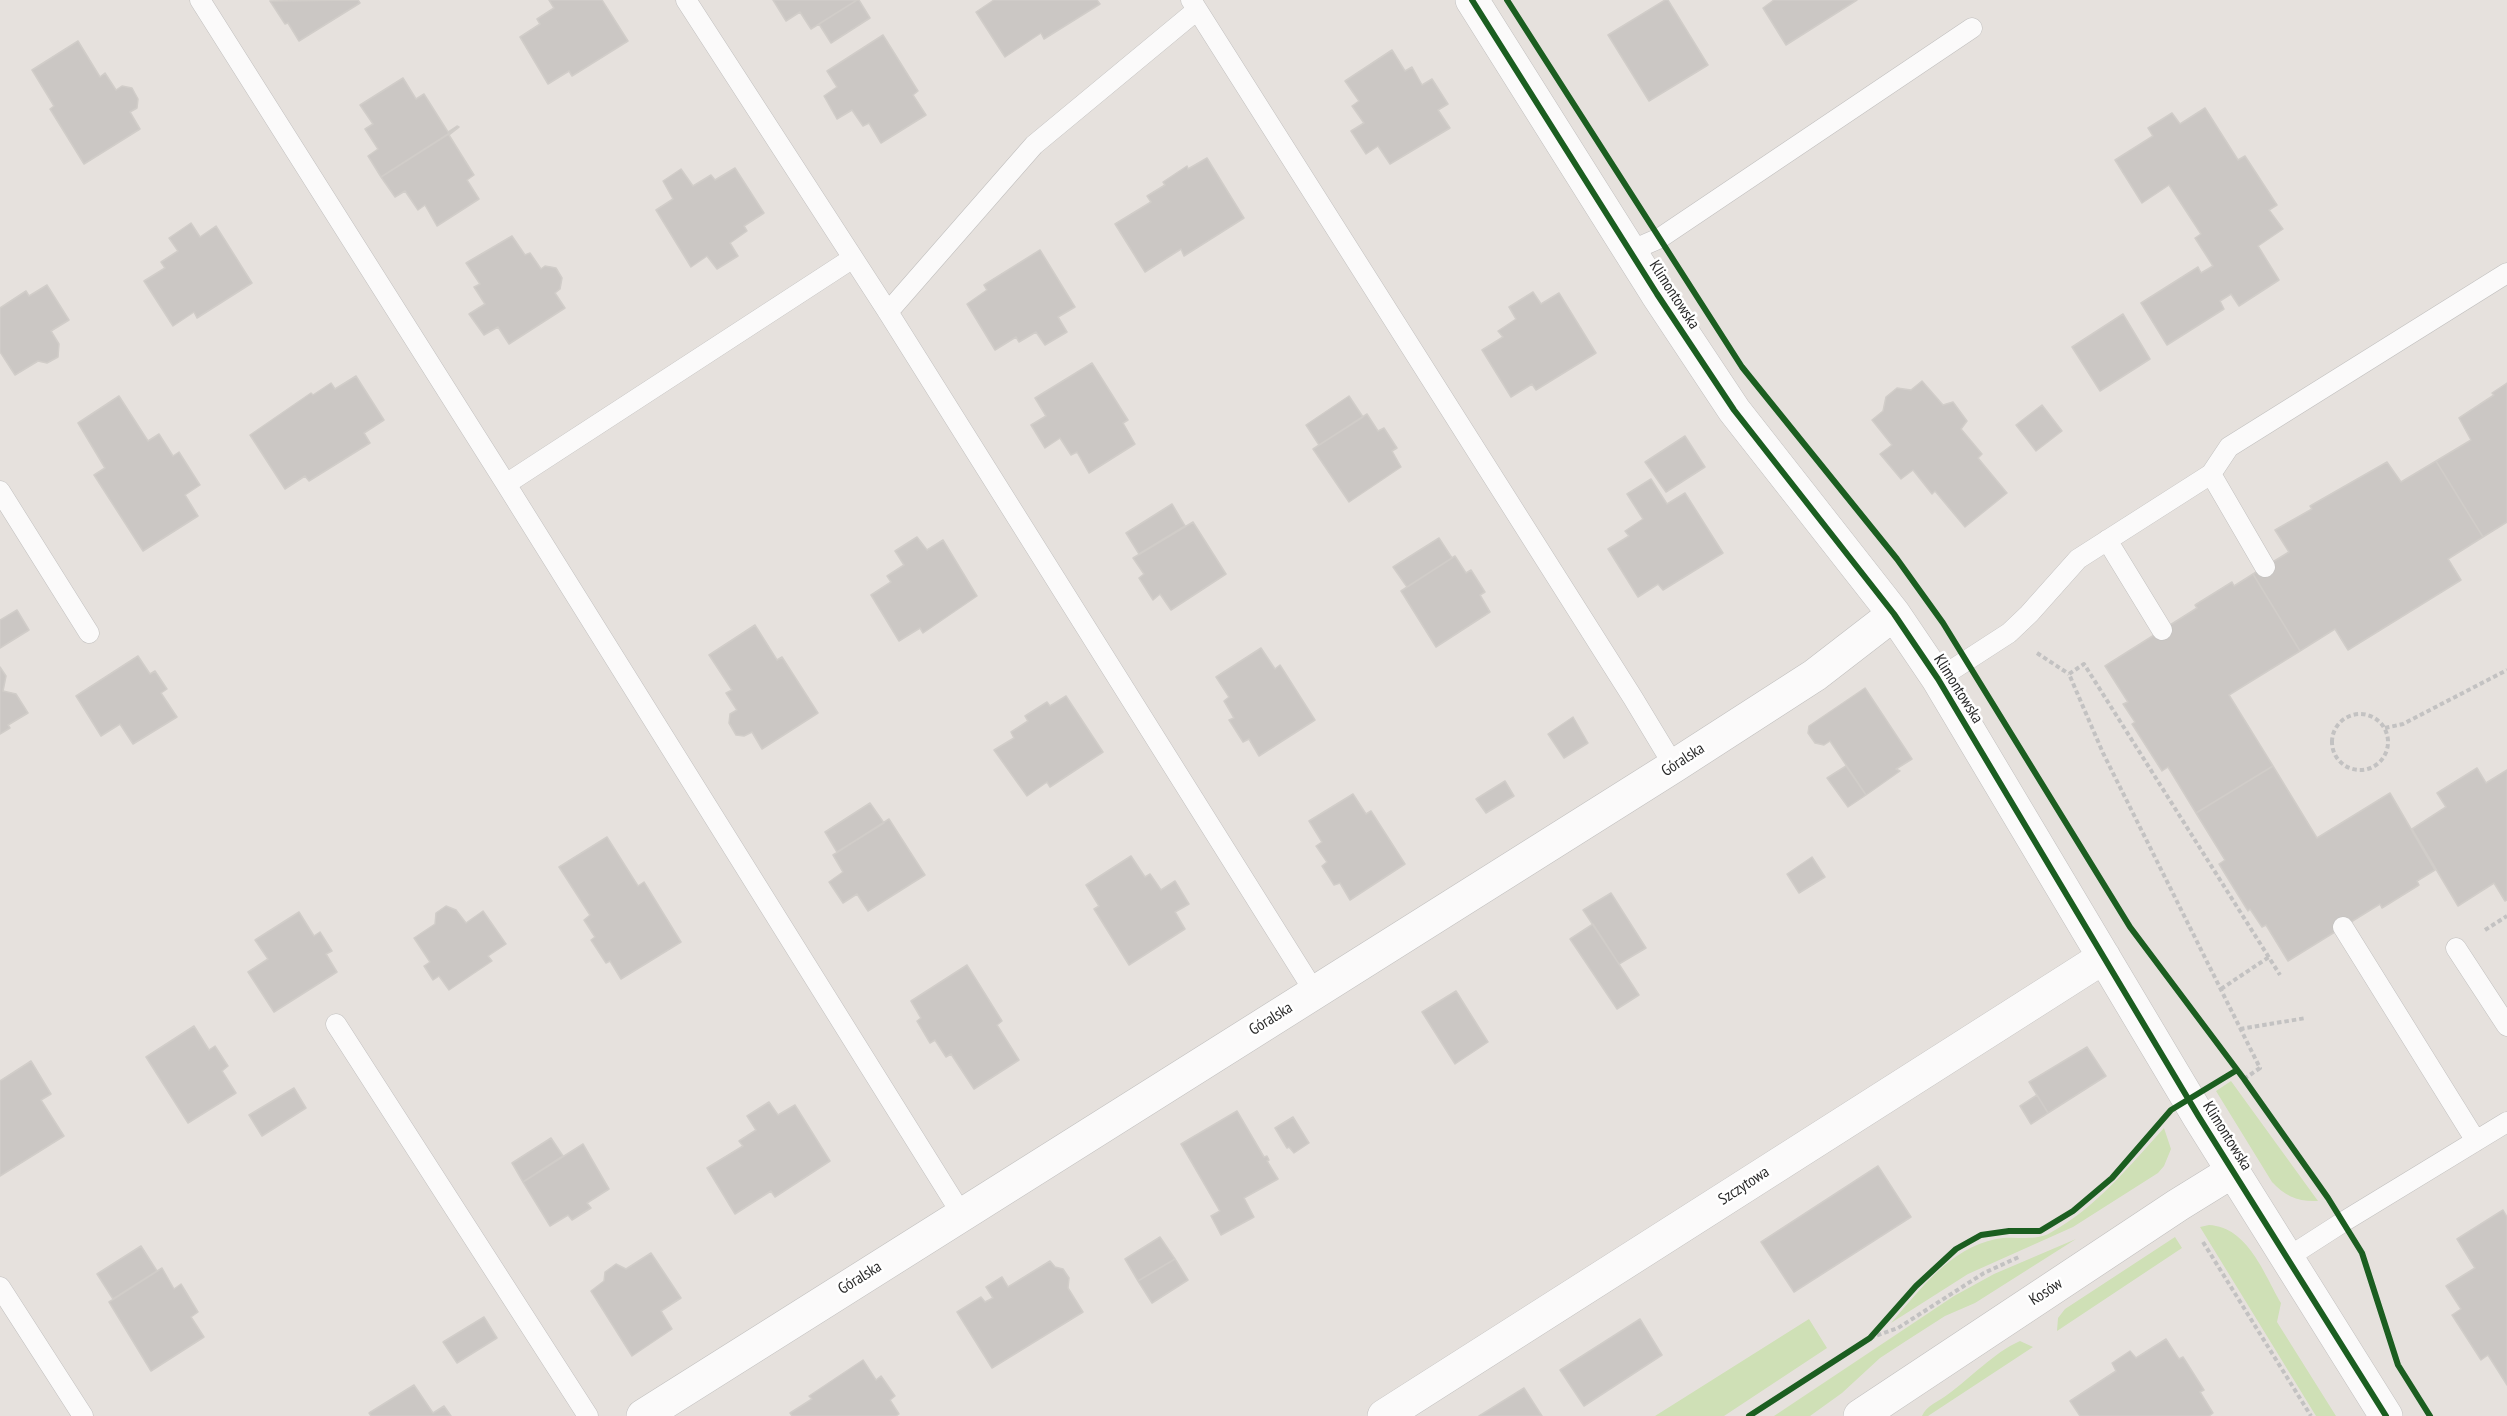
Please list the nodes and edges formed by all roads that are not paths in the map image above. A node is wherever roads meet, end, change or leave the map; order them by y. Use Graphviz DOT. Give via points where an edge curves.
graph roads {
  1 [pos="200,0"];
  2 [pos="686,0"];
  3 [pos="1472,0"];
  4 [pos="1194,5"];
  5 [pos="1972,28"];
  6 [pos="1630,251"];
  7 [pos="852,258"];
  8 [pos="2507,273"];
  9 [pos="888,312"];
  10 [pos="2211,474"];
  11 [pos="506,484"];
  12 [pos="0,491"];
  13 [pos="2107,540"];
  14 [pos="2265,567"];
  15 [pos="1894,614"];
  16 [pos="2162,630"];
  17 [pos="89,633"];
  18 [pos="1938,679"];
  19 [pos="1674,766"];
  20 [pos="2343,927"];
  21 [pos="2456,948"];
  22 [pos="2104,957"];
  23 [pos="1314,991"];
  24 [pos="336,1024"];
  25 [pos="2507,1026"];
  26 [pos="2507,1122"];
  27 [pos="2476,1141"];
  28 [pos="2233,1171"];
  29 [pos="961,1214"];
  30 [pos="2287,1258"];
  31 [pos="0,1287"];
  32 [pos="83,1416"];
  33 [pos="588,1416"];
  34 [pos="643,1416"];
  35 [pos="1384,1416"];
  36 [pos="1860,1416"];
  37 [pos="2386,1416"];
  1 -- 11 [label="lane"];
  2 -- 7 [label="lane"];
  3 -- 6 [label="street, Klimontowska"];
  4 -- 9 [label="lane" via="1034,145"];
  4 -- 19 [label="lane"];
  5 -- 6 [label="lane" via="1660,238"];
  6 -- 15 [label="street, Klimontowska" via="1734,411"];
  7 -- 9 [label="lane"];
  7 -- 11 [label="lane"];
  8 -- 10 [label="lane" via="2229,447"];
  9 -- 23 [label="lane"];
  10 -- 13 [label="lane"];
  10 -- 14 [label="lane"];
  11 -- 29 [label="lane"];
  12 -- 17 [label="lane"];
  13 -- 16 [label="lane"];
  13 -- 18 [label="lane" via="2078,559 2009,633"];
  15 -- 18 [label="street, Klimontowska"];
  15 -- 19 [label="street, Góralska" via="1815,675"];
  18 -- 22 [label="street, Klimontowska"];
  19 -- 23 [label="street, Góralska"];
  20 -- 27 [label="lane"];
  21 -- 25 [label="lane"];
  22 -- 28 [label="street, Klimontowska"];
  22 -- 35 [label="street, Szczytowa"];
  23 -- 29 [label="street, Góralska"];
  24 -- 33 [label="lane"];
  26 -- 27 [label="lane"];
  27 -- 30 [label="lane"];
  28 -- 30 [label="street, Klimontowska"];
  28 -- 36 [label="street, Kosów"];
  29 -- 34 [label="street, Góralska"];
  30 -- 37 [label="street, Klimontowska"];
  31 -- 32 [label="lane"];
}
